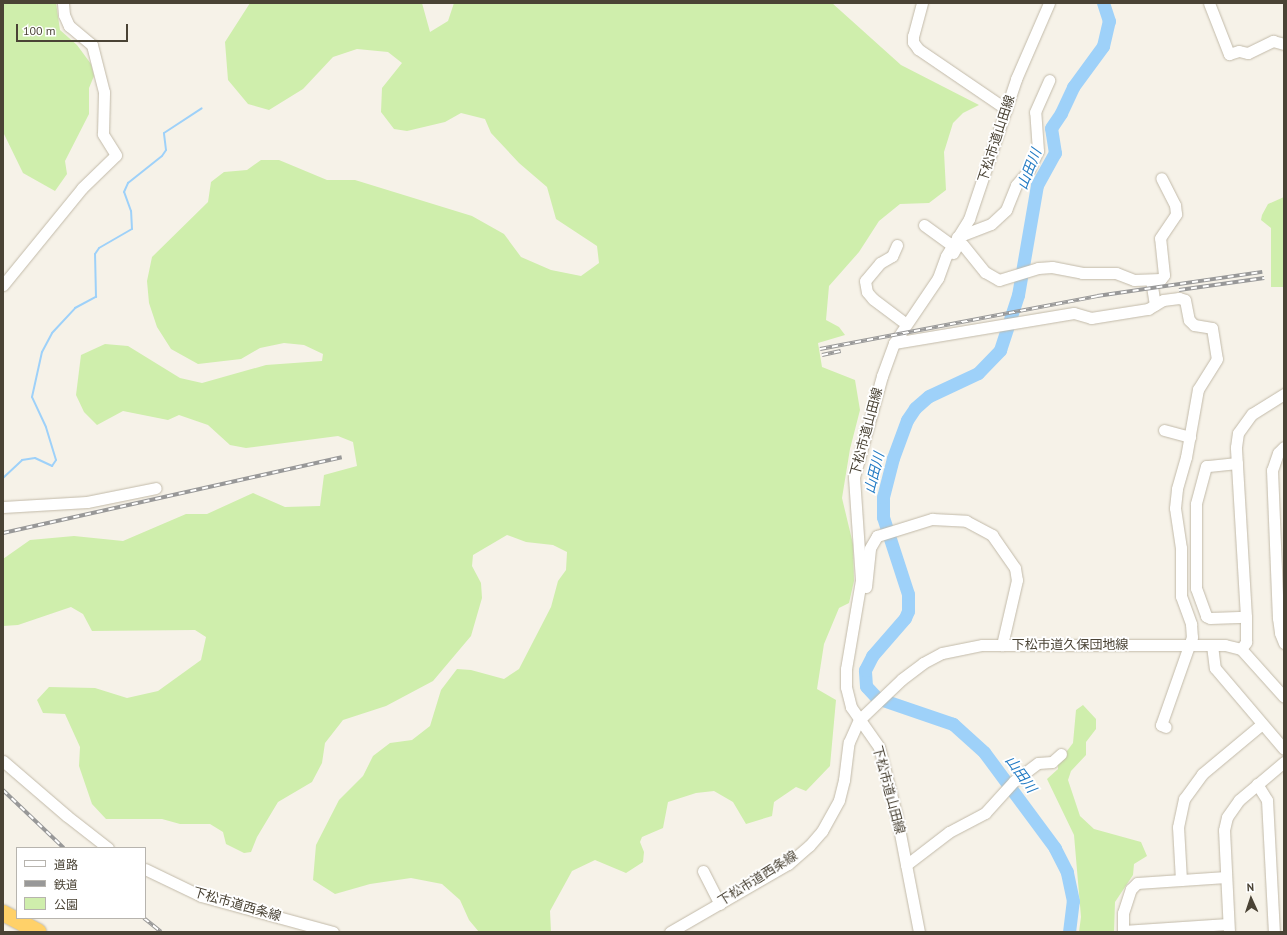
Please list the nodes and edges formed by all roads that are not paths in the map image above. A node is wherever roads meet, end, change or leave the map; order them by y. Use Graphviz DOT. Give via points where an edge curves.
graph roads {
  1 [pos="63,3"];
  2 [pos="922,3"];
  3 [pos="1049,3"];
  4 [pos="1209,3"];
  5 [pos="1284,44"];
  6 [pos="1049,80"];
  7 [pos="1006,109"];
  8 [pos="1161,178"];
  9 [pos="924,225"];
  10 [pos="955,241"];
  11 [pos="897,245"];
  12 [pos="943,264"];
  13 [pos="1151,280"];
  14 [pos="3,285"];
  15 [pos="1155,305"];
  16 [pos="902,321"];
  17 [pos="894,343"];
  18 [pos="1284,394"];
  19 [pos="874,404"];
  20 [pos="1164,430"];
  21 [pos="1190,436"];
  22 [pos="1284,447"];
  23 [pos="1237,463"];
  24 [pos="156,488"];
  25 [pos="3,507"];
  26 [pos="1280,554"];
  27 [pos="1246,617"];
  28 [pos="853,631"];
  29 [pos="1284,644"];
  30 [pos="1002,645"];
  31 [pos="1190,645"];
  32 [pos="1212,645"];
  33 [pos="1241,649"];
  34 [pos="1284,698"];
  35 [pos="859,720"];
  36 [pos="1262,724"];
  37 [pos="1166,728"];
  38 [pos="1284,748"];
  39 [pos="1061,754"];
  40 [pos="3,761"];
  41 [pos="1284,762"];
  42 [pos="1257,784"];
  43 [pos="107,847"];
  44 [pos="906,865"];
  45 [pos="146,869"];
  46 [pos="703,871"];
  47 [pos="1226,877"];
  48 [pos="1181,880"];
  49 [pos="720,904"];
  50 [pos="3,913"];
  51 [pos="3,926"];
  52 [pos="1229,928"];
  53 [pos="1123,931"];
  54 [pos="15,932"];
  55 [pos="38,932"];
  56 [pos="333,932"];
  57 [pos="670,932"];
  58 [pos="919,932"];
  59 [pos="1274,932"];
  1 -- 14 [label="street" via="64,15 69,26 92,45 104,92 103,134 116,155 82,188"];
  2 -- 7 [label="street" via="912,36 918,49"];
  3 -- 7 [label="street, 下松市道山田線"];
  4 -- 5 [label="street" via="1229,54 1239,51 1248,53 1272,41"];
  6 -- 10 [label="street" via="1036,112 1038,151 1029,170 1016,185 1006,210 991,224"];
  7 -- 10 [label="street, 下松市道山田線" via="981,188 969,219"];
  8 -- 13 [label="street" via="1175,204 1176,214 1160,238 1164,275 1161,279"];
  9 -- 10 [label="street"];
  10 -- 12 [label="street, 下松市道山田線"];
  11 -- 16 [label="street" via="892,256 880,263 866,281 867,292 873,299"];
  12 -- 13 [label="street" via="947,264 961,244 994,280 1052,267 1082,273 1116,273 1134,280"];
  12 -- 16 [label="street" via="935,268"];
  12 -- 17 [label="street, 下松市道山田線" via="938,278"];
  13 -- 15 [label="street"];
  15 -- 17 [label="street" via="1148,309 1091,318 1074,313"];
  15 -- 21 [label="street" via="1163,300 1185,300 1189,320 1202,328 1212,328 1217,359 1198,389"];
  16 -- 19 [label="street" via="880,358 873,389"];
  17 -- 19 [label="street, 下松市道山田線"];
  18 -- 23 [label="street" via="1252,414 1244,423 1238,433"];
  19 -- 28 [label="street, 下松市道山田線" via="854,477 861,567"];
  20 -- 21 [label="street"];
  21 -- 31 [label="street" via="1177,488 1175,508 1181,548 1181,596 1191,624"];
  22 -- 26 [label="street" via="1278,453 1272,470"];
  23 -- 27 [label="street"];
  23 -- 27 [label="street" via="1206,466 1196,504 1196,588 1206,616"];
  24 -- 25 [label="street" via="87,502"];
  26 -- 29 [label="street" via="1280,633"];
  27 -- 33 [label="street" via="1246,642"];
  28 -- 30 [label="street" via="862,616 870,548 877,536 932,520 960,519 992,535 1015,568 1017,580"];
  28 -- 35 [label="street, 下松市道山田線" via="846,687 848,701"];
  30 -- 31 [label="street, 下松市道久保団地線"];
  30 -- 35 [label="street, 下松市道久保団地線" via="962,647 942,653 902,679"];
  31 -- 32 [label="street, 下松市道久保団地線"];
  31 -- 37 [label="street" via="1184,654 1161,725"];
  32 -- 33 [label="street, 下松市道久保団地線"];
  32 -- 36 [label="street" via="1215,668"];
  33 -- 34 [label="street"];
  35 -- 44 [label="street, 下松市道山田線" via="879,747"];
  35 -- 49 [label="street, 下松市道西条線" via="849,742 839,800 822,831 788,864"];
  36 -- 38 [label="street"];
  36 -- 48 [label="street" via="1202,774 1184,799 1178,827"];
  39 -- 44 [label="street" via="1052,762 1038,763 1010,785 985,813 949,832"];
  40 -- 43 [label="street"];
  41 -- 42 [label="street"];
  42 -- 47 [label="street" via="1239,800 1227,817 1224,830"];
  42 -- 59 [label="street" via="1267,800"];
  44 -- 58 [label="street, 下松市道山田線"];
  45 -- 56 [label="street, 下松市道西条線" via="201,896"];
  46 -- 49 [label="street"];
  47 -- 48 [label="street"];
  47 -- 52 [label="street"];
  48 -- 53 [label="street" via="1137,883 1131,889 1123,913"];
  49 -- 57 [label="street, 下松市道西条線"];
  50 -- 55 [label="highway"];
  51 -- 54 [label="highway"];
  52 -- 53 [label="street"];
}
